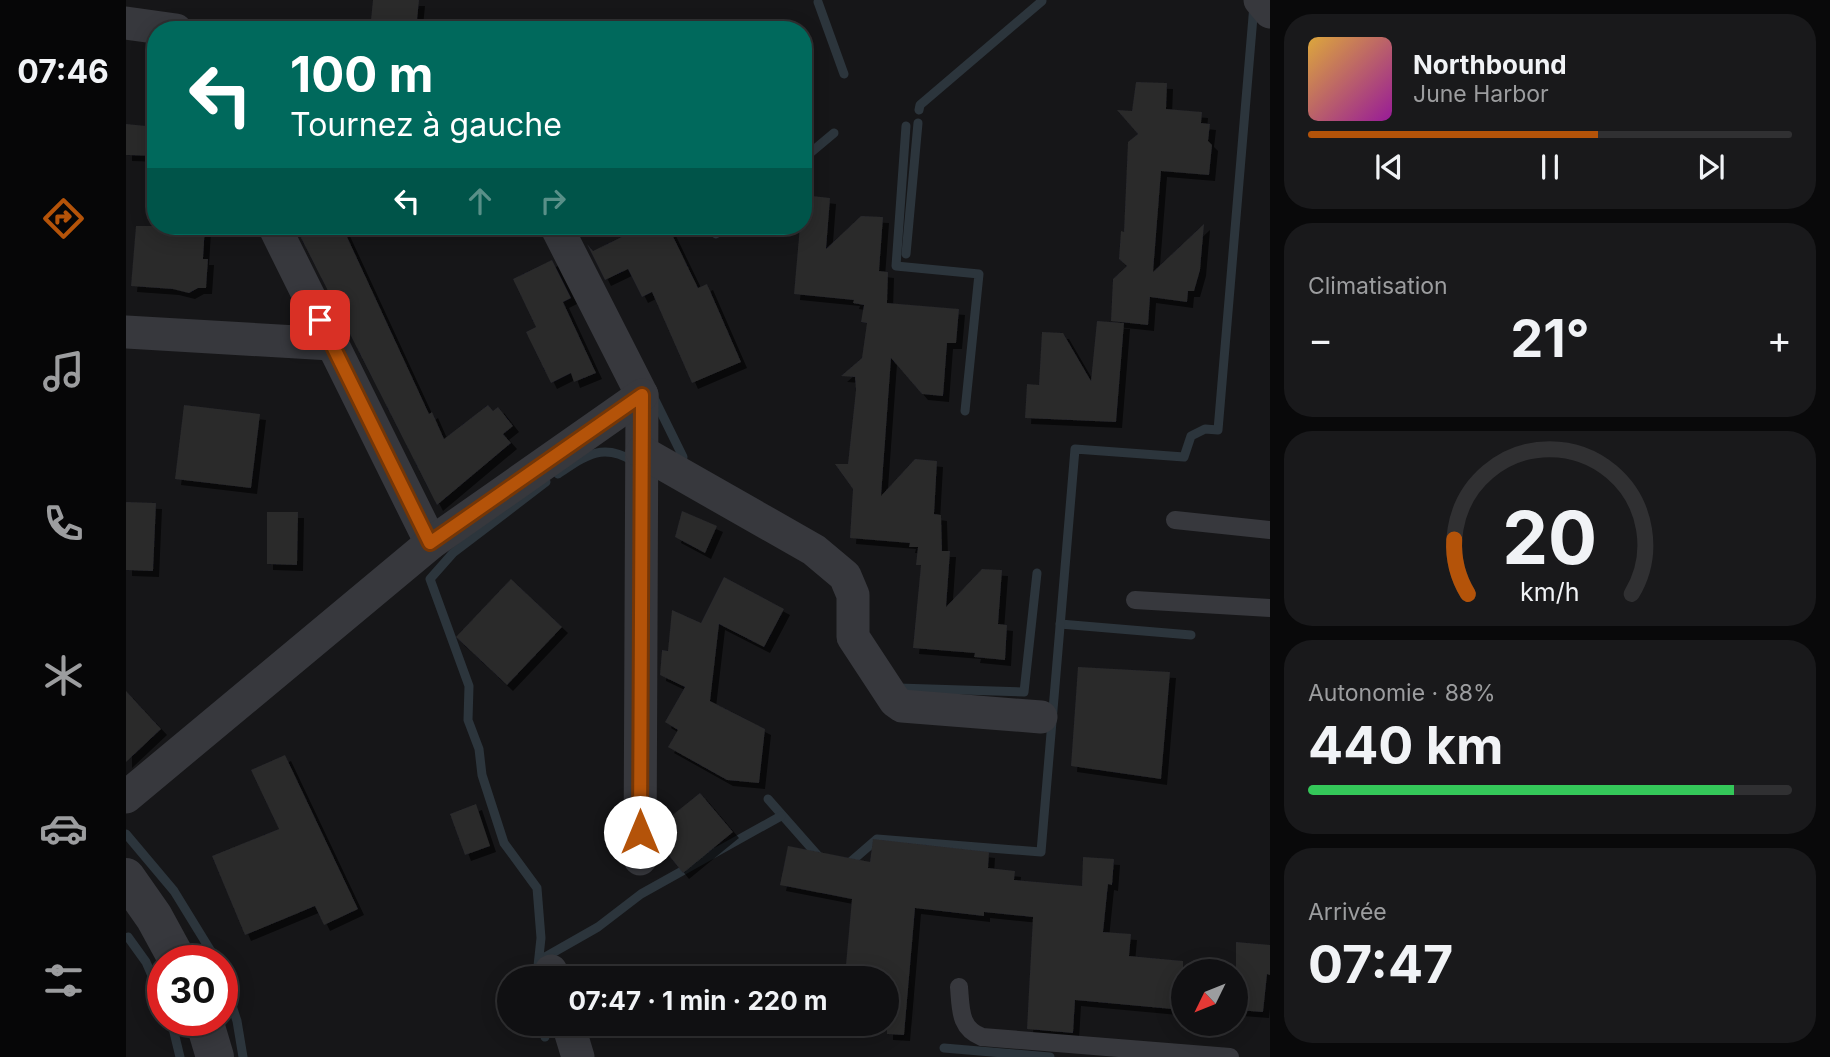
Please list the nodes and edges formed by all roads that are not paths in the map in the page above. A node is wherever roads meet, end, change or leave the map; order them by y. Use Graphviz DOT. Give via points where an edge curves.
graph roads {
  1 [pos="1260,0"];
  2 [pos="1270,12"];
  3 [pos="126,23"];
  4 [pos="147,26"];
  5 [pos="278,235"];
  6 [pos="561,235"];
  7 [pos="126,332"];
  8 [pos="331,344"];
  9 [pos="642,395"];
  10 [pos="642,452"];
  11 [pos="1175,520"];
  12 [pos="1270,530"];
  13 [pos="430,543"];
  14 [pos="1135,600"];
  15 [pos="1270,608"];
  16 [pos="1041,717"];
  17 [pos="126,797"];
  18 [pos="640,859"];
  19 [pos="126,877"];
  20 [pos="170,945"];
  21 [pos="959,987"];
  22 [pos="572,1036"];
  23 [pos="578,1057"];
  24 [pos="1230,1057"];
  1 -- 2 [label="street"];
  3 -- 4 [label="street"];
  5 -- 8 [label="street"];
  6 -- 9 [label="street"];
  7 -- 8 [label="street"];
  8 -- 13 [label="street"];
  9 -- 10 [label="street"];
  9 -- 13 [label="street"];
  10 -- 16 [label="street" via="814,550 845,576 853,595 853,637 895,702"];
  10 -- 18 [label="street"];
  11 -- 12 [label="lane"];
  13 -- 17 [label="street"];
  14 -- 15 [label="lane"];
  19 -- 20 [label="street"];
  21 -- 24 [label="lane" via="962,1022 982,1037"];
  22 -- 23 [label="street"];
}
